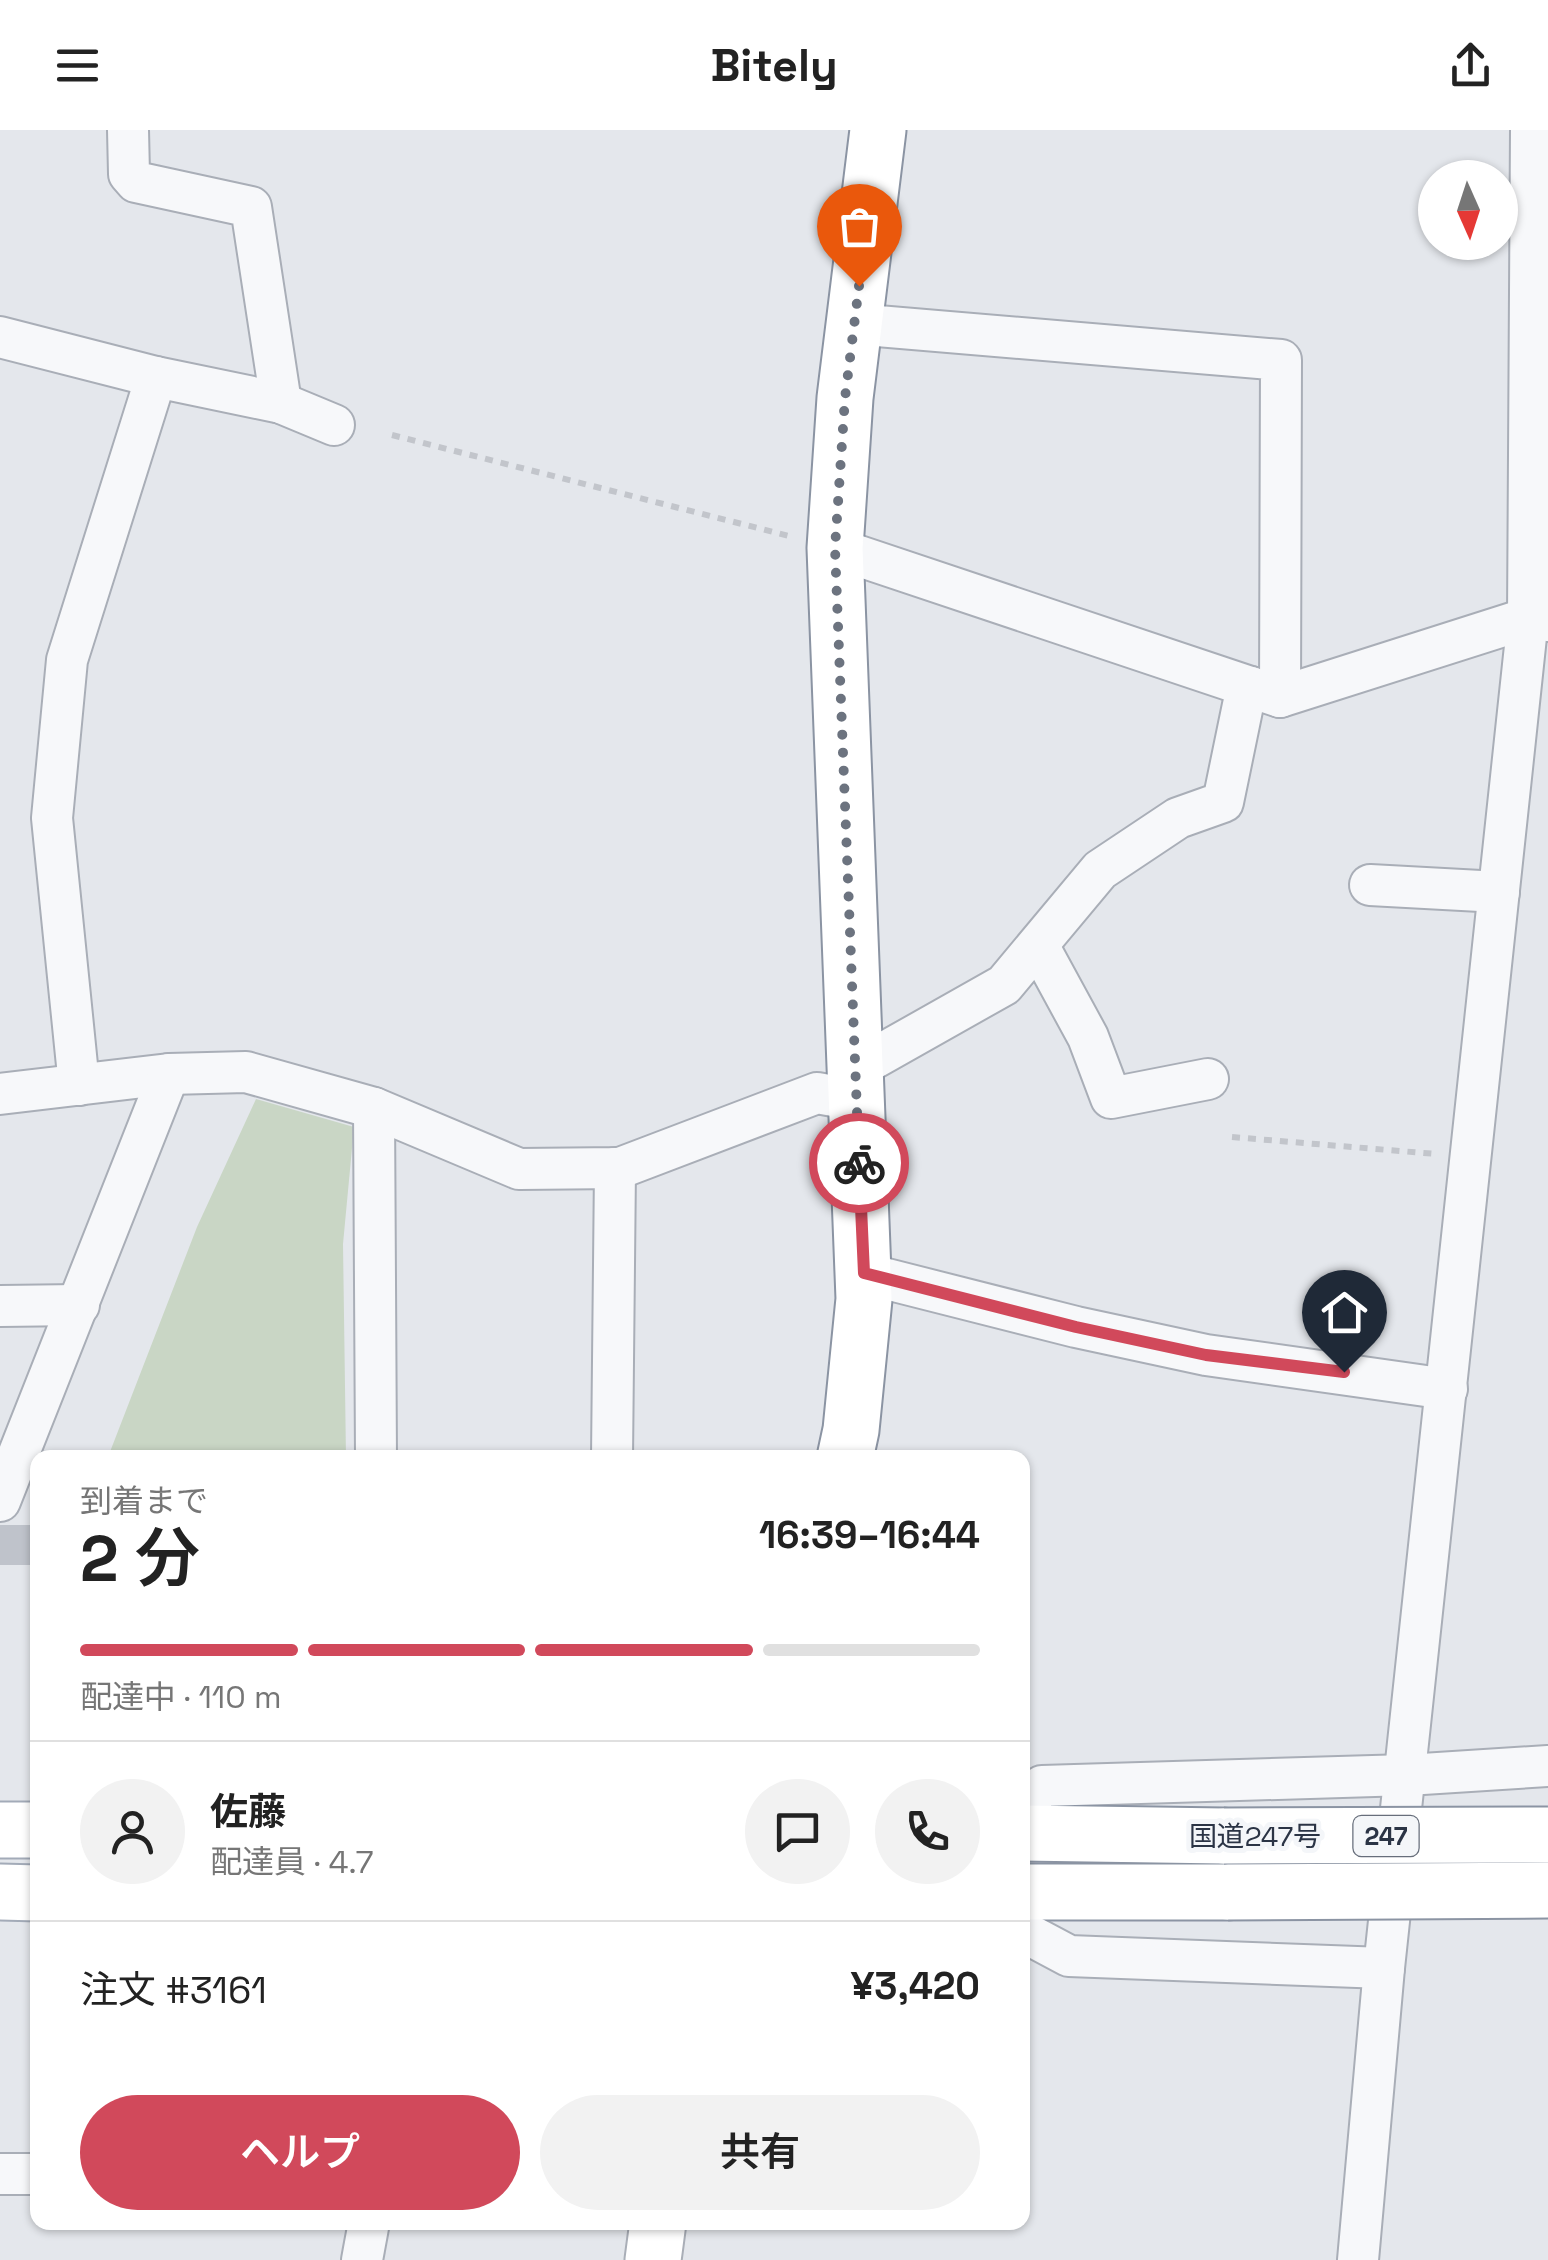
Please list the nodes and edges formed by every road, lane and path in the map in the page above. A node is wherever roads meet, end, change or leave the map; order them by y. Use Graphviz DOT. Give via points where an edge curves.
graph roads {
  1 [pos="128,130"];
  2 [pos="878,130"];
  3 [pos="1532,130"];
  4 [pos="854,324"];
  5 [pos="0,337"];
  6 [pos="156,376"];
  7 [pos="281,403"];
  8 [pos="334,424"];
  9 [pos="392,435"];
  10 [pos="835,548"];
  11 [pos="1538,620"];
  12 [pos="1265,692"];
  13 [pos="1370,885"];
  14 [pos="1500,892"];
  15 [pos="1038,945"];
  16 [pos="170,1074"];
  17 [pos="1208,1079"];
  18 [pos="80,1085"];
  19 [pos="856,1085"];
  20 [pos="0,1094"];
  21 [pos="374,1108"];
  22 [pos="1232,1137"];
  23 [pos="1472,1156"];
  24 [pos="615,1168"];
  25 [pos="864,1273"];
  26 [pos="79,1305"];
  27 [pos="0,1306"];
  28 [pos="1447,1389"];
  29 [pos="376,1450"];
  30 [pos="612,1450"];
  31 [pos="846,1450"];
  32 [pos="0,1501"];
  33 [pos="1548,1766"];
  34 [pos="1407,1775"];
  35 [pos="1030,1803"];
  36 [pos="1030,1812"];
  37 [pos="0,1830"];
  38 [pos="30,1830"];
  39 [pos="1548,1835"];
  40 [pos="1548,1890"];
  41 [pos="0,1892"];
  42 [pos="30,1892"];
  43 [pos="1030,1892"];
  44 [pos="1030,1935"];
  45 [pos="1384,1968"];
  46 [pos="0,2174"];
  47 [pos="30,2174"];
  48 [pos="367,2230"];
  49 [pos="657,2230"];
  50 [pos="362,2260"];
  51 [pos="653,2260"];
  52 [pos="1358,2260"];
  1 -- 7 [label="street" via="129,174 136,182 252,208"];
  2 -- 4 [label="main road"];
  3 -- 11 [label="street"];
  4 -- 10 [label="main road"];
  4 -- 12 [label="street" via="1281,360"];
  5 -- 6 [label="street"];
  6 -- 7 [label="street"];
  6 -- 18 [label="street" via="68,660 52,818"];
  7 -- 8 [label="street"];
  9 -- 10 [label="path"];
  10 -- 12 [label="street"];
  10 -- 19 [label="main road"];
  11 -- 12 [label="street"];
  11 -- 14 [label="street"];
  12 -- 15 [label="street" via="1243,705 1222,802 1178,818 1100,870"];
  13 -- 14 [label="street"];
  14 -- 23 [label="street"];
  15 -- 17 [label="street" via="1088,1038 1111,1098"];
  15 -- 19 [label="street" via="1004,984"];
  16 -- 18 [label="street"];
  16 -- 21 [label="street" via="246,1072"];
  16 -- 26 [label="street"];
  18 -- 20 [label="street"];
  19 -- 24 [label="street"];
  19 -- 25 [label="main road"];
  21 -- 24 [label="street" via="520,1170"];
  21 -- 29 [label="street"];
  22 -- 23 [label="path"];
  23 -- 28 [label="street"];
  24 -- 30 [label="street"];
  25 -- 28 [label="street" via="1206,1355"];
  25 -- 31 [label="main road"];
  26 -- 27 [label="street"];
  26 -- 32 [label="street"];
  28 -- 34 [label="street"];
  33 -- 34 [label="street"];
  34 -- 35 [label="street" via="1042,1786"];
  34 -- 45 [label="street"];
  36 -- 39 [label="main road, 国道247号 / 247, bridge" via="1224,1836"];
  37 -- 38 [label="main road"];
  40 -- 43 [label="main road, 国道247号 / 247, bridge"];
  41 -- 42 [label="main road"];
  44 -- 45 [label="street" via="1070,1956"];
  45 -- 52 [label="street"];
  46 -- 47 [label="street"];
  48 -- 50 [label="street"];
  49 -- 51 [label="main road"];
}
